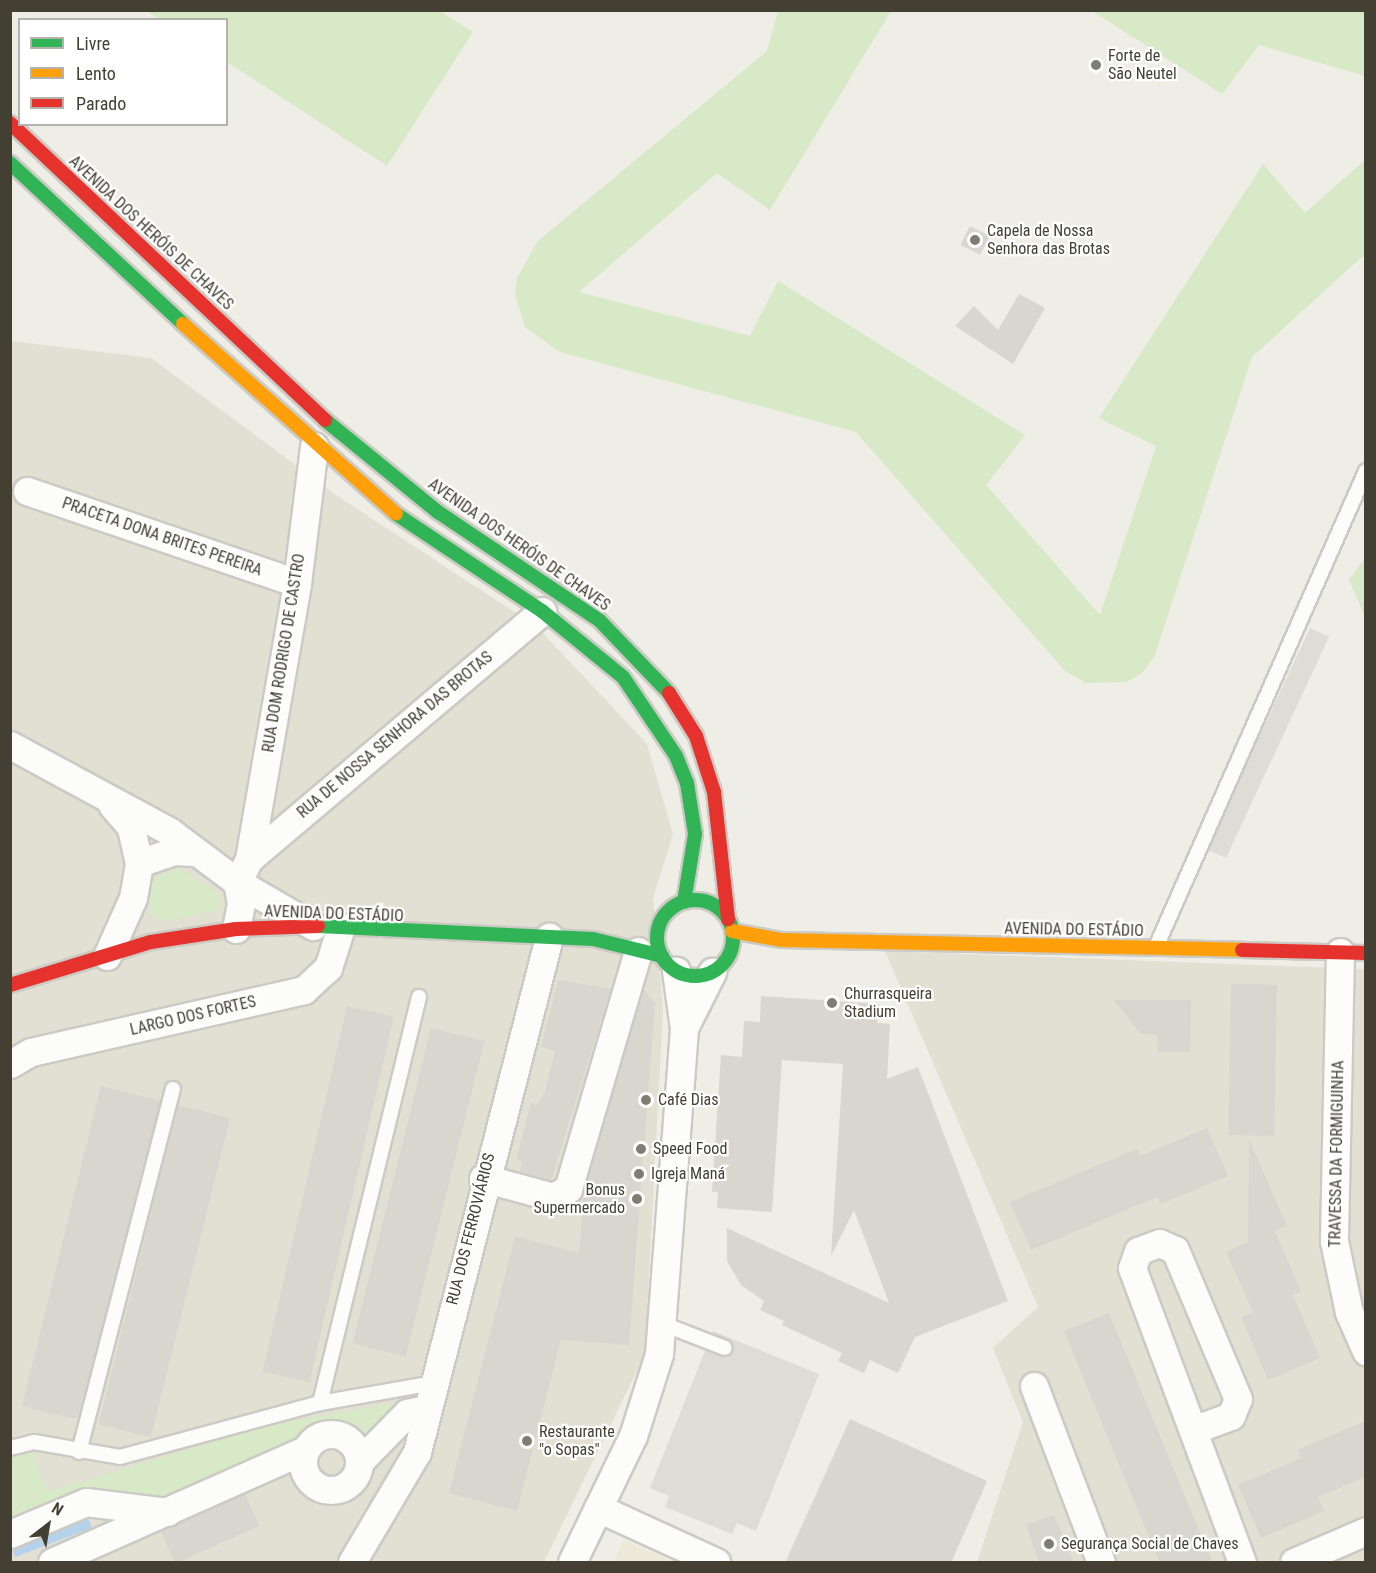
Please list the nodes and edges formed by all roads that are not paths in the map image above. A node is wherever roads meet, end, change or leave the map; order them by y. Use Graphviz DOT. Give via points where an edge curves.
graph roads {
  1 [pos="10,123"];
  2 [pos="10,163"];
  3 [pos="314,446"];
  4 [pos="1365,471"];
  5 [pos="27,491"];
  6 [pos="297,583"];
  7 [pos="542,611"];
  8 [pos="10,746"];
  9 [pos="108,800"];
  10 [pos="194,852"];
  11 [pos="249,859"];
  12 [pos="139,863"];
  13 [pos="237,882"];
  14 [pos="133,898"];
  15 [pos="684,902"];
  16 [pos="660,923"];
  17 [pos="730,925"];
  18 [pos="313,926"];
  19 [pos="341,927"];
  20 [pos="236,929"];
  21 [pos="549,937"];
  22 [pos="593,939"];
  23 [pos="782,940"];
  24 [pos="151,942"];
  25 [pos="648,947"];
  26 [pos="1155,948"];
  27 [pos="1353,952"];
  28 [pos="107,956"];
  29 [pos="720,964"];
  30 [pos="10,985"];
  31 [pos="419,997"];
  32 [pos="684,1028"];
  33 [pos="10,1064"];
  34 [pos="173,1089"];
  35 [pos="483,1178"];
  36 [pos="663,1324"];
  37 [pos="725,1348"];
  38 [pos="1365,1351"];
  39 [pos="1034,1386"];
  40 [pos="430,1396"];
  41 [pos="320,1403"];
  42 [pos="1193,1430"];
  43 [pos="10,1448"];
  44 [pos="305,1450"];
  45 [pos="79,1452"];
  46 [pos="360,1461"];
  47 [pos="598,1508"];
  48 [pos="168,1513"];
  49 [pos="1365,1531"];
  50 [pos="10,1534"];
  51 [pos="52,1563"];
  52 [pos="352,1563"];
  53 [pos="572,1563"];
  54 [pos="716,1563"];
  55 [pos="1101,1563"];
  56 [pos="1242,1563"];
  57 [pos="1294,1563"];
  1 -- 17 [label="main road, AVENIDA DOS HERÓIS DE CHAVES" via="325,420 438,512 600,621 663,683 696,736 714,792"];
  2 -- 3 [label="main road"];
  3 -- 6 [label="street, RUA DOM RODRIGO DE CASTRO"];
  3 -- 7 [label="main road" via="424,537"];
  4 -- 26 [label="lane"];
  5 -- 6 [label="street, PRACETA DONA BRITES PEREIRA"];
  6 -- 11 [label="street, RUA DOM RODRIGO DE CASTRO"];
  7 -- 11 [label="street, RUA DE NOSSA SENHORA DAS BROTAS"];
  7 -- 15 [label="main road" via="623,676 676,756 687,783 695,834"];
  8 -- 9 [label="street"];
  9 -- 10 [label="street" via="169,831"];
  9 -- 12 [label="street" via="131,826"];
  10 -- 12 [label="street" via="174,851"];
  10 -- 13 [label="street"];
  11 -- 13 [label="street"];
  12 -- 14 [label="street"];
  13 -- 18 [label="street"];
  13 -- 20 [label="street" via="241,904"];
  14 -- 24 [label="street"];
  14 -- 28 [label="street"];
  15 -- 16 [label="main road"];
  15 -- 17 [label="main road" via="709,903"];
  16 -- 25 [label="main road, AVENIDA DO ESTÁDIO"];
  16 -- 25 [label="main road"];
  17 -- 23 [label="main road"];
  17 -- 29 [label="main road, AVENIDA DOS HERÓIS DE CHAVES"];
  18 -- 19 [label="main road, AVENIDA DO ESTÁDIO"];
  18 -- 20 [label="main road, AVENIDA DO ESTÁDIO"];
  19 -- 21 [label="main road, AVENIDA DO ESTÁDIO"];
  19 -- 33 [label="street, LARGO DOS FORTES" via="328,968 304,990 31,1052"];
  20 -- 24 [label="main road, AVENIDA DO ESTÁDIO"];
  21 -- 22 [label="main road, AVENIDA DO ESTÁDIO"];
  21 -- 35 [label="street, RUA DOS FERROVIÁRIOS"];
  22 -- 25 [label="main road, AVENIDA DO ESTÁDIO"];
  22 -- 25 [label="main road, AVENIDA DO ESTÁDIO"];
  23 -- 26 [label="main road, AVENIDA DO ESTÁDIO"];
  23 -- 29 [label="main road"];
  24 -- 28 [label="main road, AVENIDA DO ESTÁDIO"];
  25 -- 29 [label="main road"];
  25 -- 32 [label="street"];
  25 -- 35 [label="street" via="568,1189 553,1197"];
  26 -- 27 [label="main road, AVENIDA DO ESTÁDIO"];
  27 -- 38 [label="street, TRAVESSA DA FORMIGUINHA" via="1334,1241 1346,1302"];
  28 -- 30 [label="main road, AVENIDA DO ESTÁDIO"];
  29 -- 32 [label="street"];
  31 -- 41 [label="lane"];
  32 -- 36 [label="street"];
  34 -- 45 [label="lane"];
  35 -- 40 [label="street, RUA DOS FERROVIÁRIOS"];
  36 -- 37 [label="lane"];
  36 -- 47 [label="street" via="645,1408"];
  39 -- 55 [label="street"];
  40 -- 41 [label="lane"];
  40 -- 46 [label="street" via="407,1413"];
  40 -- 52 [label="street, RUA DOS FERROVIÁRIOS" via="417,1452"];
  41 -- 45 [label="lane" via="120,1457"];
  42 -- 42 [label="street" via="1231,1416 1238,1399 1175,1250 1159,1243 1138,1251 1132,1268"];
  42 -- 56 [label="street"];
  43 -- 45 [label="lane" via="34,1442"];
  44 -- 46 [label="street" via="318,1437 337,1434 353,1444"];
  44 -- 46 [label="street" via="307,1477 330,1491 355,1479"];
  44 -- 48 [label="street"];
  47 -- 53 [label="street"];
  47 -- 54 [label="street"];
  48 -- 50 [label="street" via="86,1502"];
  48 -- 51 [label="street"];
  49 -- 57 [label="street"];
}
